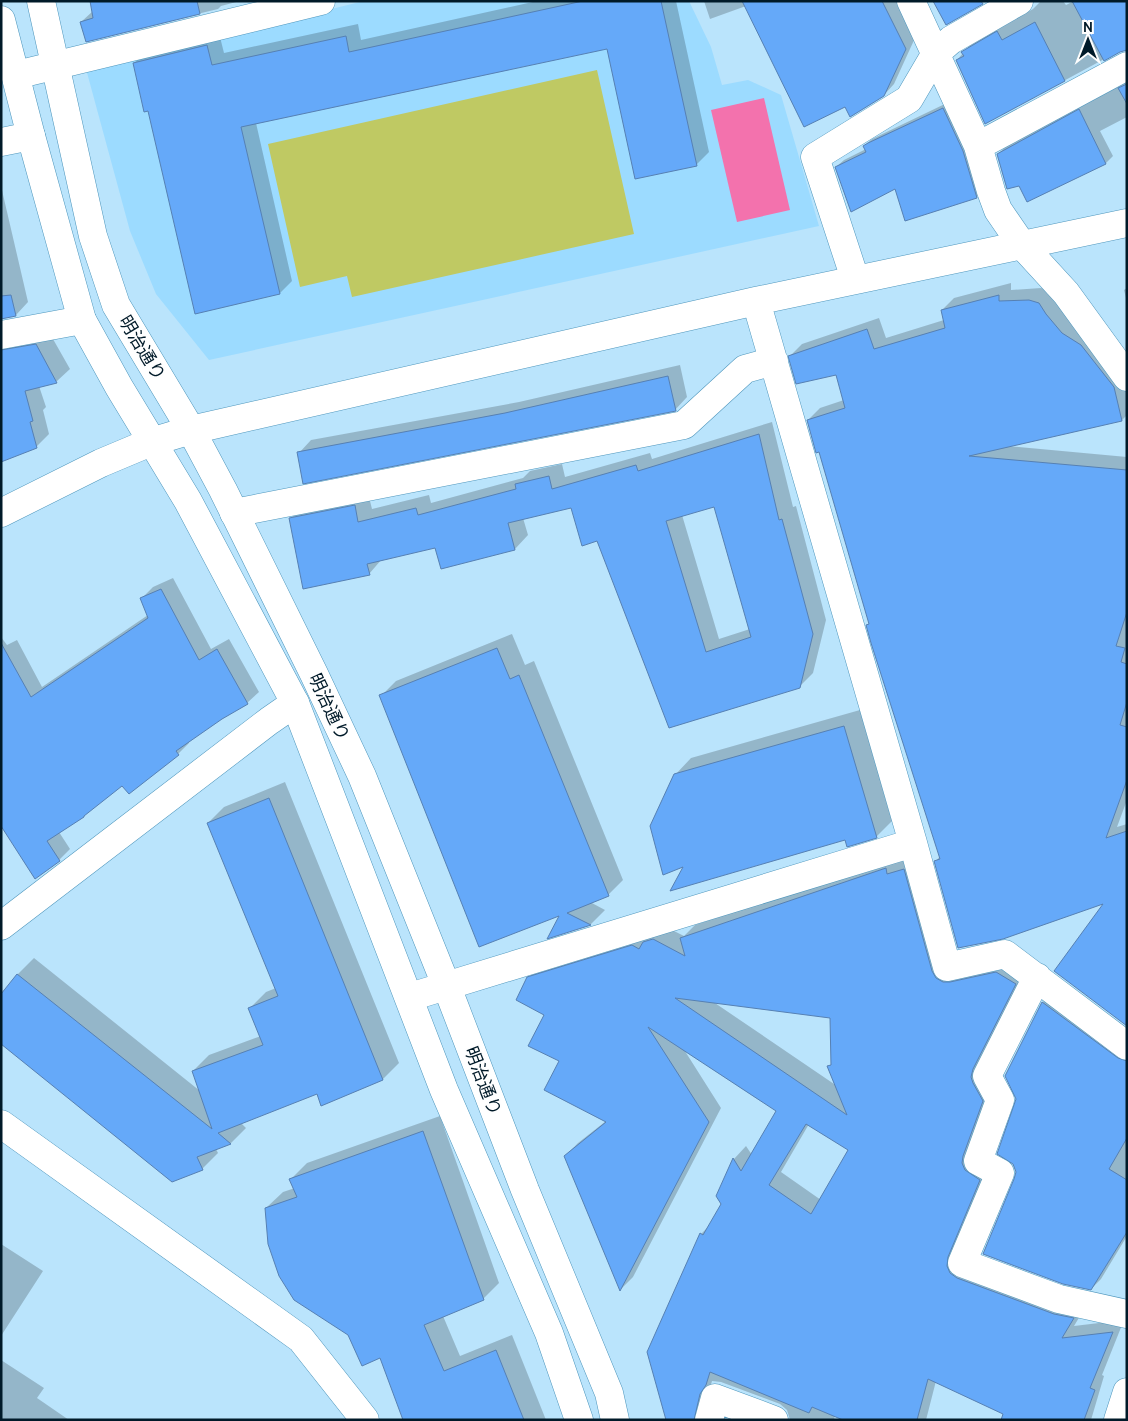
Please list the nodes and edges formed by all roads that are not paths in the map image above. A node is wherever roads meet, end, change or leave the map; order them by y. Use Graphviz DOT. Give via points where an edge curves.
graph roads {
  1 [pos="41,1"];
  2 [pos="321,1"];
  3 [pos="911,1"];
  4 [pos="1019,1"];
  5 [pos="1,20"];
  6 [pos="936,53"];
  7 [pos="55,66"];
  8 [pos="1127,66"];
  9 [pos="16,75"];
  10 [pos="30,136"];
  11 [pos="1,142"];
  12 [pos="978,146"];
  13 [pos="1127,223"];
  14 [pos="1022,245"];
  15 [pos="855,279"];
  16 [pos="756,301"];
  17 [pos="82,320"];
  18 [pos="1,335"];
  19 [pos="774,362"];
  20 [pos="1127,377"];
  21 [pos="191,430"];
  22 [pos="151,442"];
  23 [pos="1,513"];
  24 [pos="234,513"];
  25 [pos="295,703"];
  26 [pos="913,843"];
  27 [pos="4,917"];
  28 [pos="1037,977"];
  29 [pos="445,985"];
  30 [pos="410,997"];
  31 [pos="1127,1046"];
  32 [pos="1,1124"];
  33 [pos="1127,1314"];
  34 [pos="1127,1392"];
  35 [pos="365,1420"];
  36 [pos="579,1420"];
  37 [pos="615,1420"];
  38 [pos="709,1420"];
  39 [pos="774,1420"];
  40 [pos="1118,1420"];
  1 -- 7 [label="street, 明治通り"];
  2 -- 7 [label="street"];
  3 -- 6 [label="street"];
  4 -- 6 [label="street" via="951,40"];
  5 -- 9 [label="street, 明治通り"];
  6 -- 12 [label="street"];
  6 -- 15 [label="street" via="908,99 815,157"];
  7 -- 9 [label="street"];
  7 -- 21 [label="street, 明治通り" via="93,236 116,305"];
  8 -- 12 [label="street"];
  9 -- 10 [label="street, 明治通り"];
  10 -- 11 [label="street"];
  10 -- 17 [label="street, 明治通り"];
  12 -- 14 [label="street" via="998,210"];
  13 -- 14 [label="street"];
  14 -- 15 [label="street"];
  14 -- 20 [label="street" via="1066,293"];
  15 -- 16 [label="street"];
  16 -- 19 [label="street"];
  16 -- 21 [label="street"];
  17 -- 18 [label="street"];
  17 -- 22 [label="street, 明治通り"];
  19 -- 24 [label="street" via="745,369 684,426"];
  19 -- 26 [label="street"];
  21 -- 22 [label="street"];
  21 -- 24 [label="street, 明治通り"];
  22 -- 23 [label="street"];
  22 -- 25 [label="street, 明治通り" via="188,501"];
  24 -- 29 [label="street, 明治通り" via="362,776"];
  25 -- 27 [label="street"];
  25 -- 30 [label="street, 明治通り"];
  26 -- 28 [label="street" via="947,967 1005,954"];
  26 -- 29 [label="street"];
  28 -- 31 [label="street"];
  28 -- 33 [label="street" via="987,1076 1000,1100 978,1161 1000,1173 962,1262 1059,1299"];
  29 -- 30 [label="street"];
  29 -- 37 [label="street, 明治通り" via="609,1393"];
  30 -- 36 [label="street, 明治通り" via="444,1090 549,1333"];
  32 -- 35 [label="street" via="301,1339"];
  34 -- 40 [label="street"];
  38 -- 39 [label="street" via="715,1398"];
}
